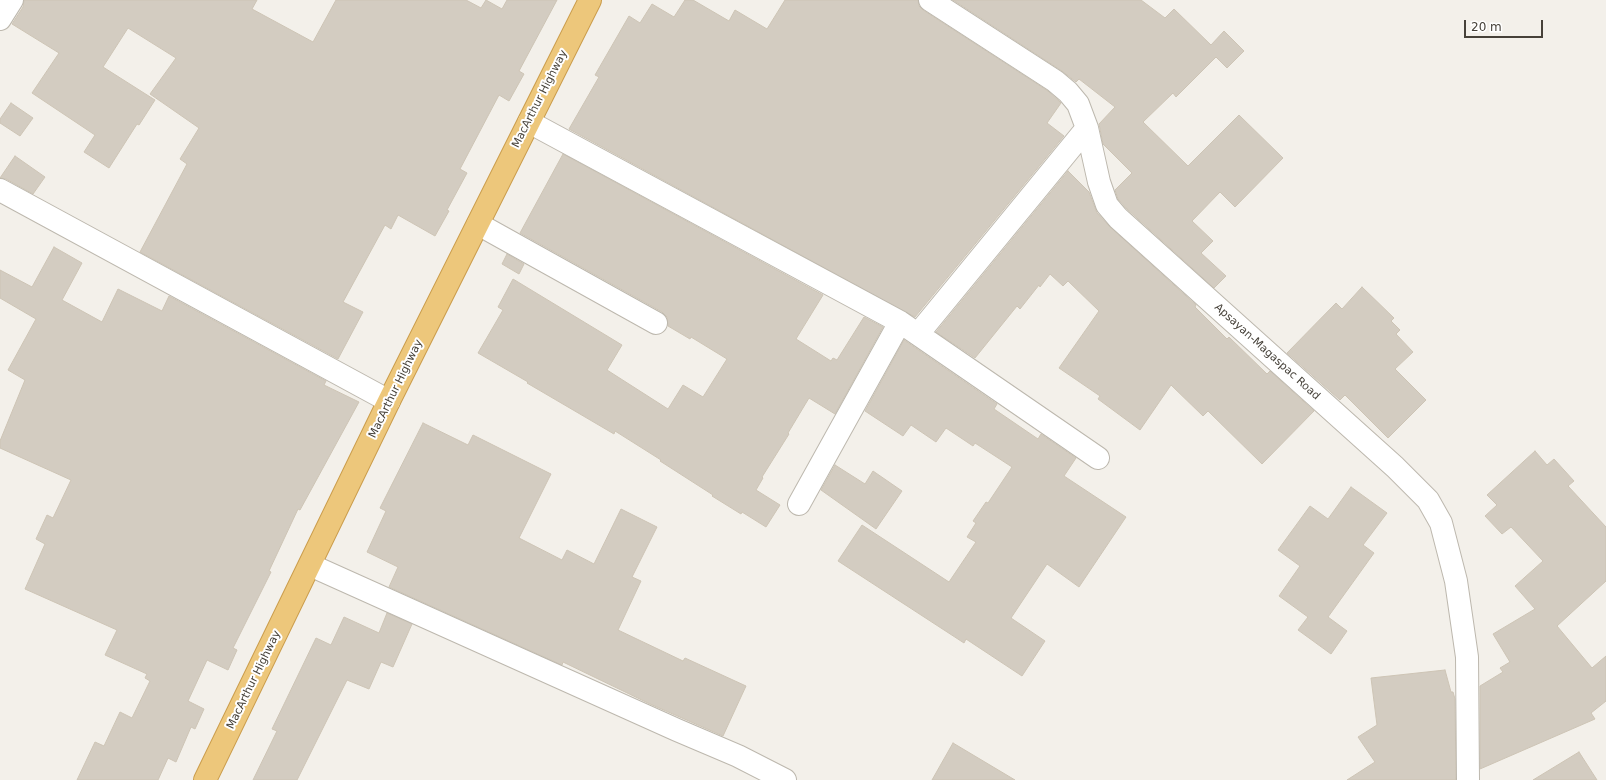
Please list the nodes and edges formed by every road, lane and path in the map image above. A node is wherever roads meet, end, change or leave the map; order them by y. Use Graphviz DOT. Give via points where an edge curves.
graph roads {
  1 [pos="12,0"];
  2 [pos="590,0"];
  3 [pos="930,0"];
  4 [pos="0,19"];
  5 [pos="529,122"];
  6 [pos="1087,128"];
  7 [pos="0,190"];
  8 [pos="478,224"];
  9 [pos="900,322"];
  10 [pos="656,323"];
  11 [pos="918,334"];
  12 [pos="389,402"];
  13 [pos="1098,458"];
  14 [pos="799,504"];
  15 [pos="310,565"];
  16 [pos="205,780"];
  17 [pos="785,780"];
  18 [pos="1468,780"];
  1 -- 4 [label="street"];
  2 -- 5 [label="highway, MacArthur Highway"];
  3 -- 6 [label="street, Apsayan-Magaspac Road" via="1055,81 1078,104"];
  5 -- 8 [label="highway, MacArthur Highway"];
  5 -- 9 [label="street"];
  6 -- 11 [label="street"];
  6 -- 18 [label="street, Apsayan-Magaspac Road" via="1107,205 1118,218 1395,467 1428,500 1441,523 1456,581 1467,657"];
  7 -- 12 [label="street"];
  8 -- 10 [label="street"];
  8 -- 12 [label="highway, MacArthur Highway"];
  9 -- 11 [label="street"];
  9 -- 14 [label="street"];
  11 -- 13 [label="street"];
  12 -- 15 [label="highway, MacArthur Highway"];
  15 -- 16 [label="highway, MacArthur Highway"];
  15 -- 17 [label="street" via="738,756"];
}
